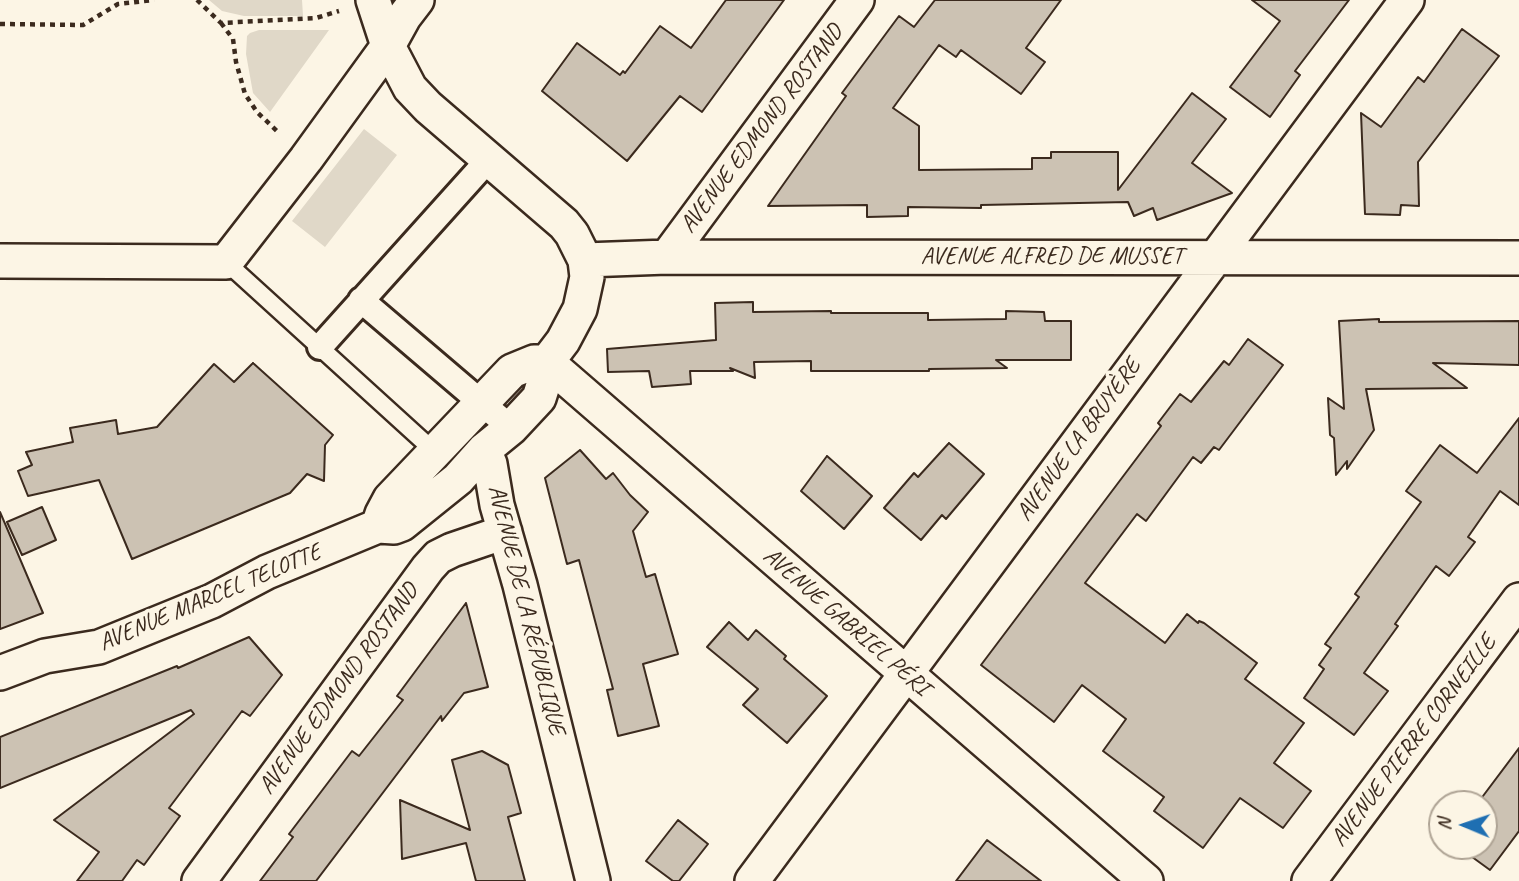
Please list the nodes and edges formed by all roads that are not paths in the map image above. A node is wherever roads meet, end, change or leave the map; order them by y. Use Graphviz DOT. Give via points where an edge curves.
graph roads {
  1 [pos="373,0"];
  2 [pos="417,0"];
  3 [pos="857,0"];
  4 [pos="1407,0"];
  5 [pos="388,46"];
  6 [pos="488,160"];
  7 [pos="667,257"];
  8 [pos="1213,258"];
  9 [pos="1519,258"];
  10 [pos="585,260"];
  11 [pos="0,261"];
  12 [pos="226,262"];
  13 [pos="361,300"];
  14 [pos="320,347"];
  15 [pos="547,362"];
  16 [pos="471,412"];
  17 [pos="511,428"];
  18 [pos="484,450"];
  19 [pos="435,452"];
  20 [pos="378,526"];
  21 [pos="505,532"];
  22 [pos="1519,600"];
  23 [pos="0,673"];
  24 [pos="907,674"];
  25 [pos="198,881"];
  26 [pos="593,881"];
  27 [pos="752,881"];
  28 [pos="1146,881"];
  29 [pos="1309,881"];
  1 -- 5 [label="street"];
  2 -- 5 [label="street"];
  3 -- 7 [label="street, AVENUE EDMOND ROSTAND"];
  4 -- 8 [label="street, AVENUE LA BRUYÈRE"];
  5 -- 6 [label="street" via="410,88"];
  5 -- 12 [label="street"];
  6 -- 10 [label="street" via="564,224"];
  6 -- 13 [label="street"];
  7 -- 8 [label="street, AVENUE ALFRED DE MUSSET"];
  7 -- 10 [label="street, AVENUE ALFRED DE MUSSET"];
  8 -- 9 [label="street, AVENUE ALFRED DE MUSSET"];
  8 -- 24 [label="street, AVENUE LA BRUYÈRE"];
  10 -- 15 [label="street" via="587,276 580,309"];
  11 -- 12 [label="street"];
  12 -- 14 [label="lane"];
  13 -- 14 [label="street"];
  13 -- 16 [label="street"];
  14 -- 19 [label="lane"];
  15 -- 16 [label="street" via="512,371"];
  15 -- 17 [label="street" via="540,398"];
  15 -- 24 [label="street, AVENUE GABRIEL PÉRI"];
  16 -- 17 [label="street"];
  16 -- 19 [label="street"];
  17 -- 18 [label="street"];
  18 -- 20 [label="street, AVENUE MARCEL TELOTTE" via="458,479 402,524"];
  18 -- 21 [label="street, AVENUE DE LA RÉPUBLIQUE"];
  19 -- 20 [label="street" via="390,499"];
  20 -- 23 [label="street, AVENUE MARCEL TELOTTE" via="99,647 46,656"];
  21 -- 25 [label="street, AVENUE EDMOND ROSTAND" via="452,550 428,568"];
  21 -- 26 [label="street, AVENUE DE LA RÉPUBLIQUE"];
  22 -- 29 [label="street, AVENUE PIERRE CORNEILLE"];
  24 -- 27 [label="street, AVENUE LA BRUYÈRE"];
  24 -- 28 [label="street, AVENUE GABRIEL PÉRI"];
}
